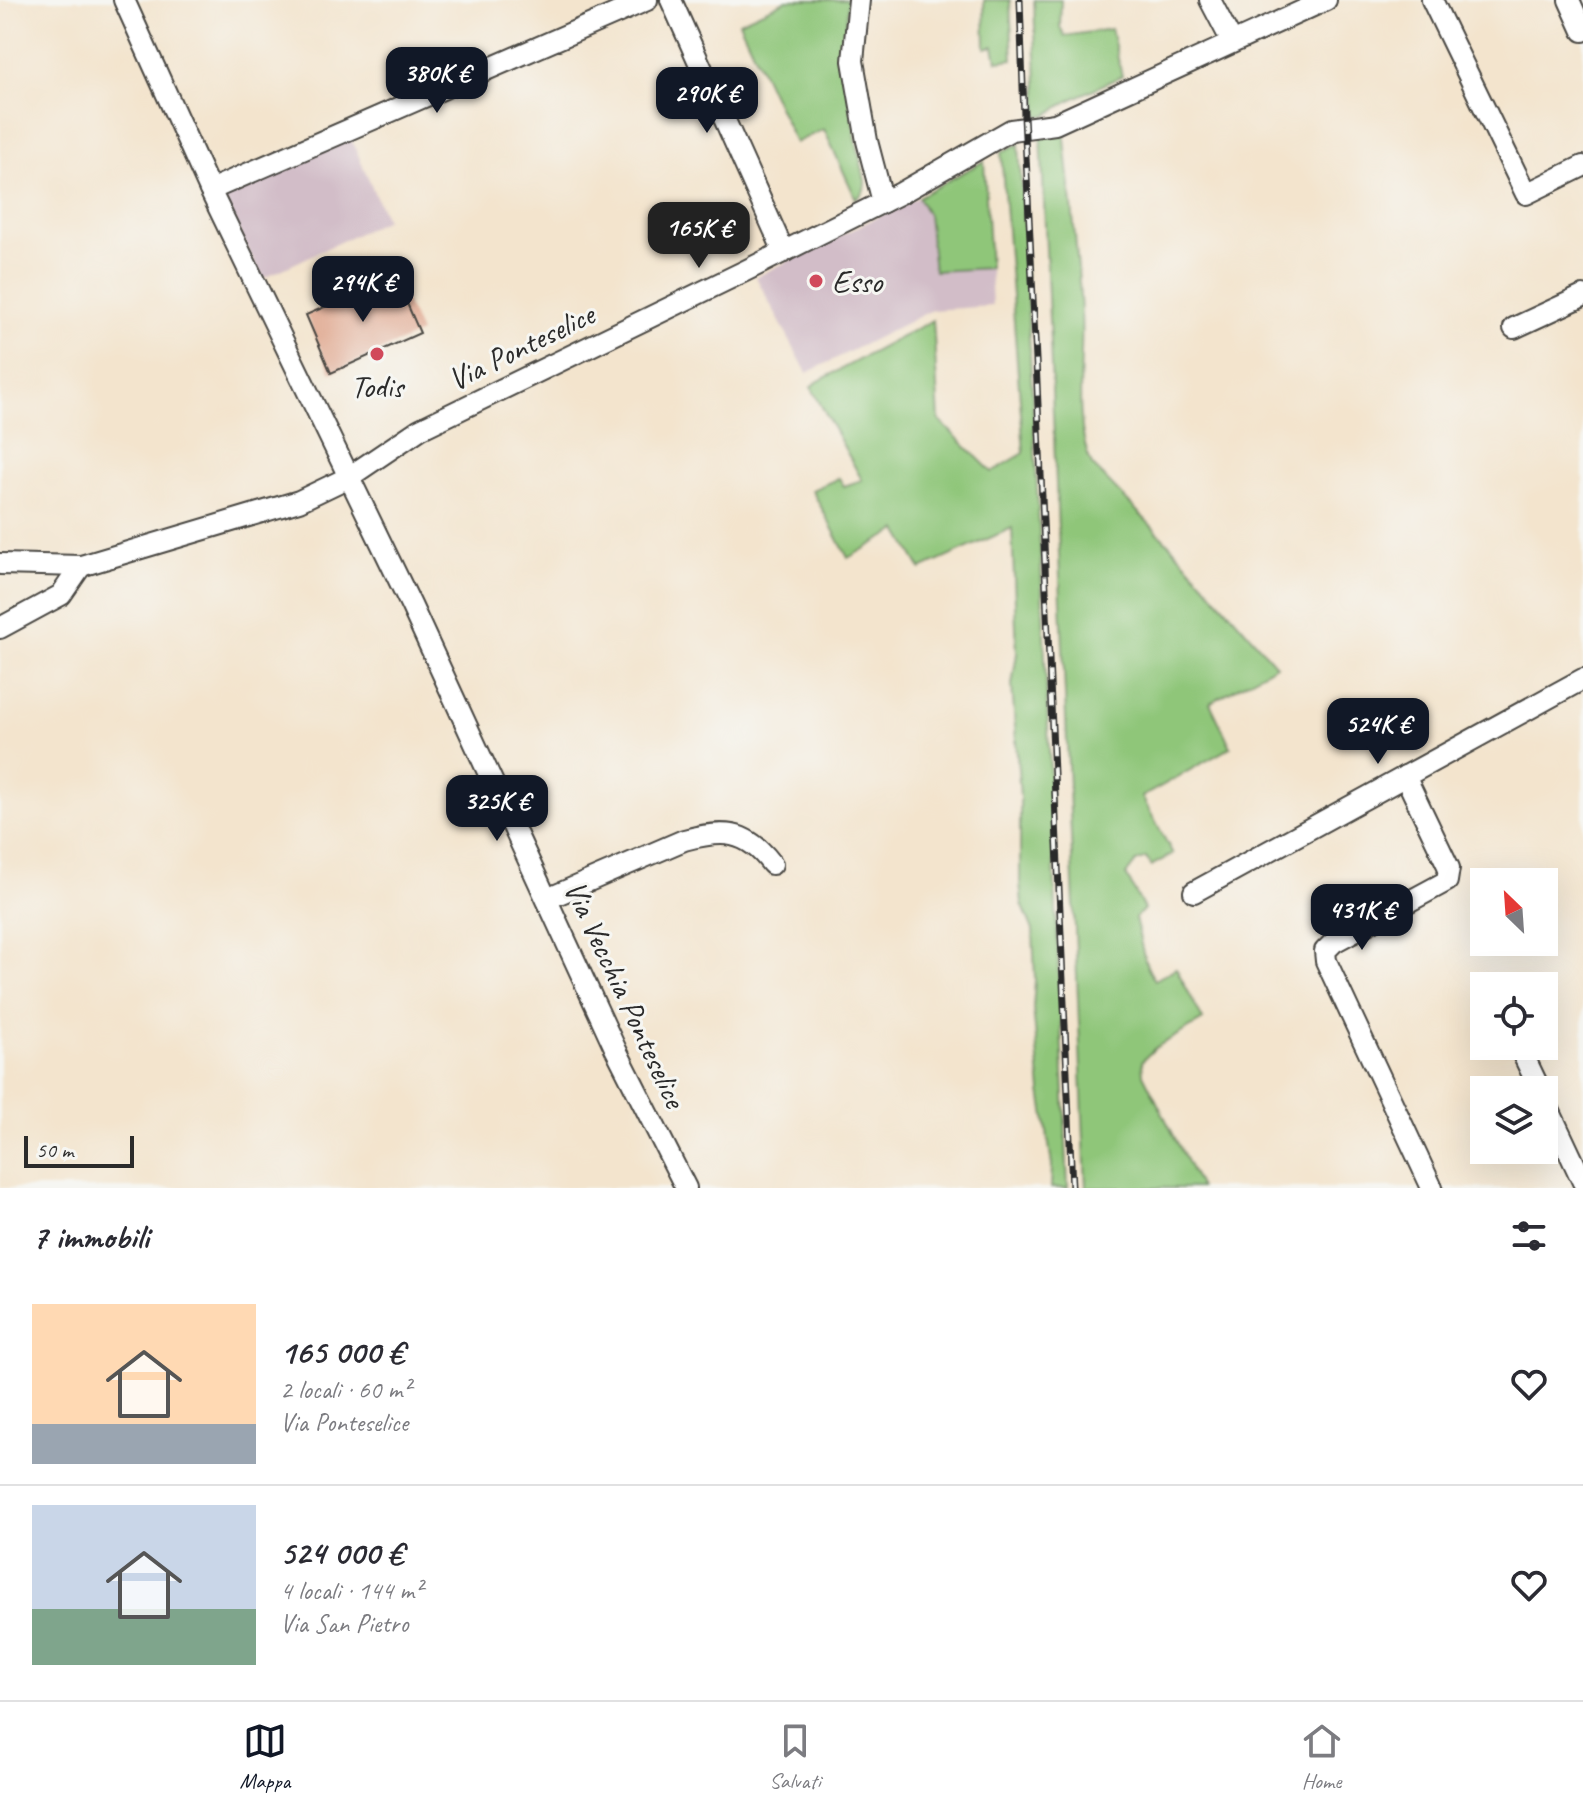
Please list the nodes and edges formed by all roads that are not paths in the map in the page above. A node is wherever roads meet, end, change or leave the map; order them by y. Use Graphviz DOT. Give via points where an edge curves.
graph roads {
  1 [pos="124,0"];
  2 [pos="647,0"];
  3 [pos="671,0"];
  4 [pos="859,0"];
  5 [pos="1210,0"];
  6 [pos="1326,0"];
  7 [pos="1432,0"];
  8 [pos="1569,0"];
  9 [pos="1583,31"];
  10 [pos="1232,42"];
  11 [pos="1583,166"];
  12 [pos="210,190"];
  13 [pos="883,202"];
  14 [pos="784,252"];
  15 [pos="1583,296"];
  16 [pos="1514,328"];
  17 [pos="349,477"];
  18 [pos="0,564"];
  19 [pos="81,566"];
  20 [pos="0,628"];
  21 [pos="1583,679"];
  22 [pos="1405,776"];
  23 [pos="772,864"];
  24 [pos="1194,892"];
  25 [pos="547,899"];
  26 [pos="1558,1129"];
  27 [pos="1583,1182"];
  28 [pos="686,1188"];
  29 [pos="1432,1188"];
  1 -- 12 [label="street, Via Vecchia Ponteselice"];
  2 -- 12 [label="street"];
  3 -- 14 [label="street"];
  4 -- 13 [label="street" via="853,61"];
  5 -- 10 [label="street"];
  6 -- 10 [label="street, Via Ponteselice"];
  7 -- 11 [label="street" via="1526,194"];
  8 -- 9 [label="street"];
  10 -- 13 [label="street, Via Ponteselice" via="1055,124 1011,130"];
  12 -- 17 [label="street, Via Vecchia Ponteselice"];
  13 -- 14 [label="street, Via Ponteselice"];
  14 -- 17 [label="street, Via Ponteselice" via="420,429"];
  15 -- 16 [label="street"];
  17 -- 19 [label="street, Via Ponteselice" via="299,501"];
  17 -- 25 [label="street, Via Vecchia Ponteselice"];
  18 -- 19 [label="street, Via Ponteselice"];
  19 -- 20 [label="street" via="61,595"];
  21 -- 22 [label="street"];
  22 -- 24 [label="street"];
  22 -- 29 [label="street" via="1449,868 1447,881 1325,951"];
  23 -- 25 [label="street" via="744,837 705,834"];
  25 -- 28 [label="street, Via Vecchia Ponteselice"];
  26 -- 27 [label="street"];
}
